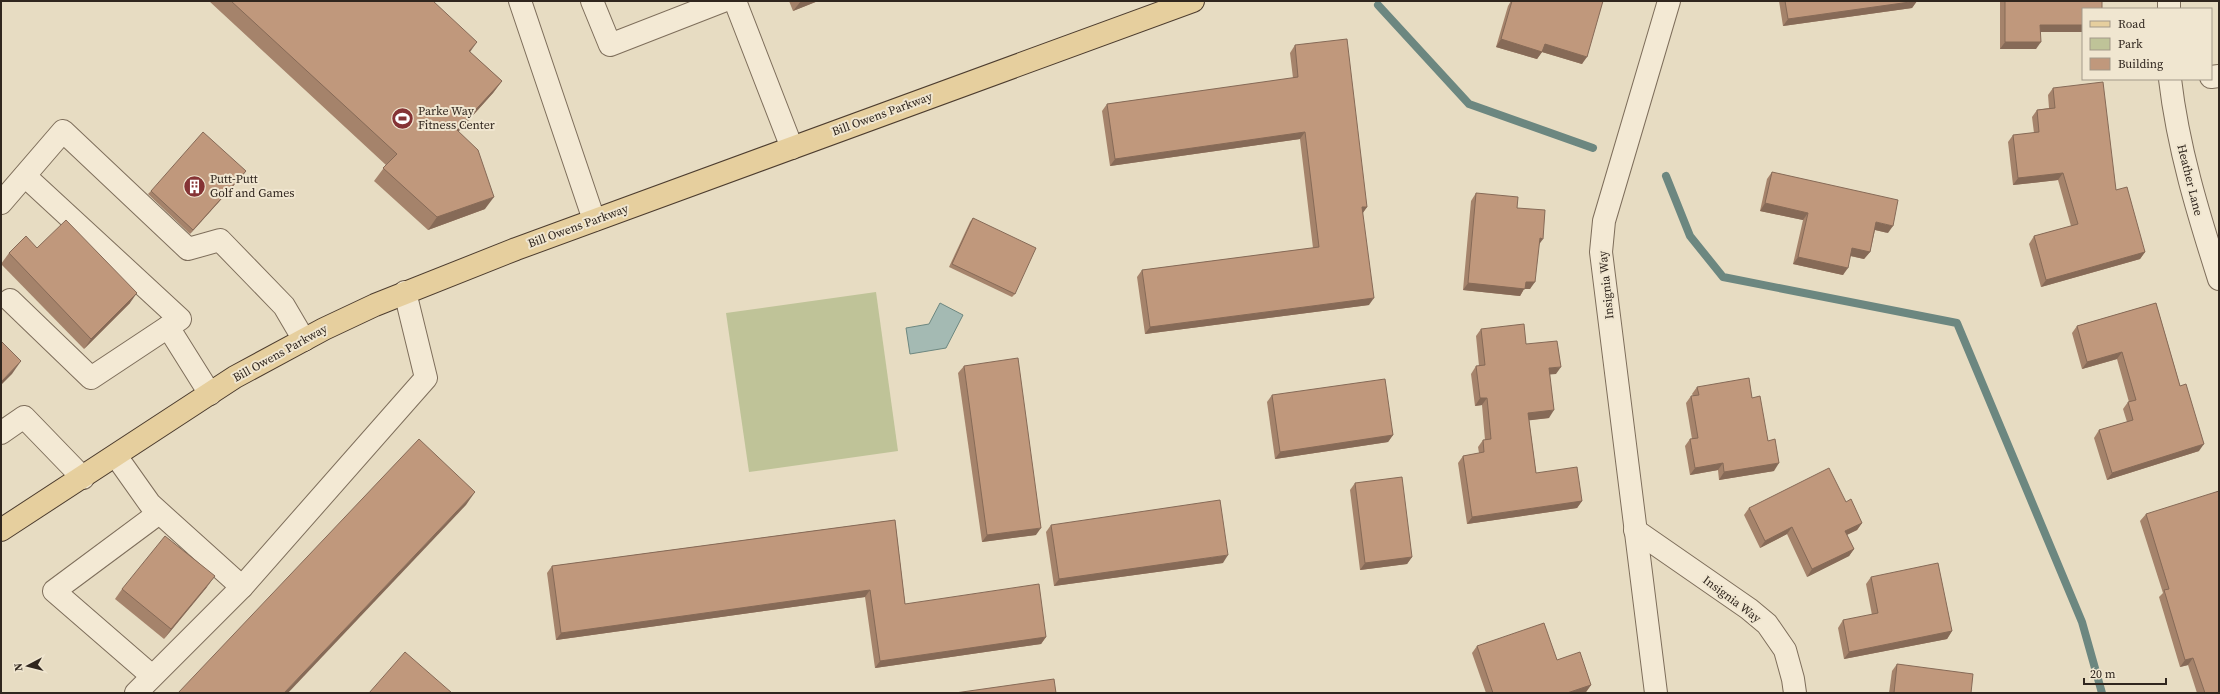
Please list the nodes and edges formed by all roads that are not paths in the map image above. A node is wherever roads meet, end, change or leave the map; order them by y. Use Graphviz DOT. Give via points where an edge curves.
graph roads {
  1 [pos="520,1"];
  2 [pos="592,1"];
  3 [pos="723,1"];
  4 [pos="735,1"];
  5 [pos="1193,1"];
  6 [pos="1669,1"];
  7 [pos="2170,80"];
  8 [pos="792,148"];
  9 [pos="25,176"];
  10 [pos="1,203"];
  11 [pos="594,220"];
  12 [pos="2219,279"];
  13 [pos="404,292"];
  14 [pos="10,300"];
  15 [pos="168,327"];
  16 [pos="304,340"];
  17 [pos="210,394"];
  18 [pos="1,433"];
  19 [pos="116,456"];
  20 [pos="83,478"];
  21 [pos="159,513"];
  22 [pos="1,530"];
  23 [pos="1635,530"];
  24 [pos="242,587"];
  25 [pos="152,676"];
  26 [pos="136,693"];
  27 [pos="1656,693"];
  28 [pos="1795,693"];
  1 -- 11 [label="street"];
  2 -- 3 [label="street" via="610,45"];
  4 -- 8 [label="street"];
  5 -- 8 [label="main road, Bill Owens Parkway"];
  6 -- 23 [label="street, Insignia Way" via="1604,220 1601,252"];
  7 -- 12 [label="street, Heather Lane" via="2174,117 2183,155"];
  8 -- 11 [label="main road, Bill Owens Parkway"];
  9 -- 10 [label="street"];
  9 -- 15 [label="street" via="180,319"];
  9 -- 16 [label="street" via="63,131 188,249 220,240 284,306"];
  11 -- 13 [label="main road, Bill Owens Parkway"];
  13 -- 16 [label="main road, Bill Owens Parkway"];
  13 -- 24 [label="street" via="426,378"];
  14 -- 15 [label="street" via="91,378"];
  15 -- 17 [label="street"];
  16 -- 17 [label="main road, Bill Owens Parkway" via="235,377"];
  17 -- 19 [label="main road, Bill Owens Parkway"];
  18 -- 20 [label="street" via="24,417"];
  19 -- 20 [label="main road, Bill Owens Parkway"];
  19 -- 21 [label="street"];
  20 -- 22 [label="main road, Bill Owens Parkway"];
  21 -- 24 [label="street"];
  21 -- 25 [label="street" via="54,591"];
  23 -- 27 [label="street, Insignia Way"];
  23 -- 28 [label="street, Insignia Way" via="1767,624 1784,650 1794,679"];
  24 -- 25 [label="street"];
  25 -- 26 [label="street"];
}
